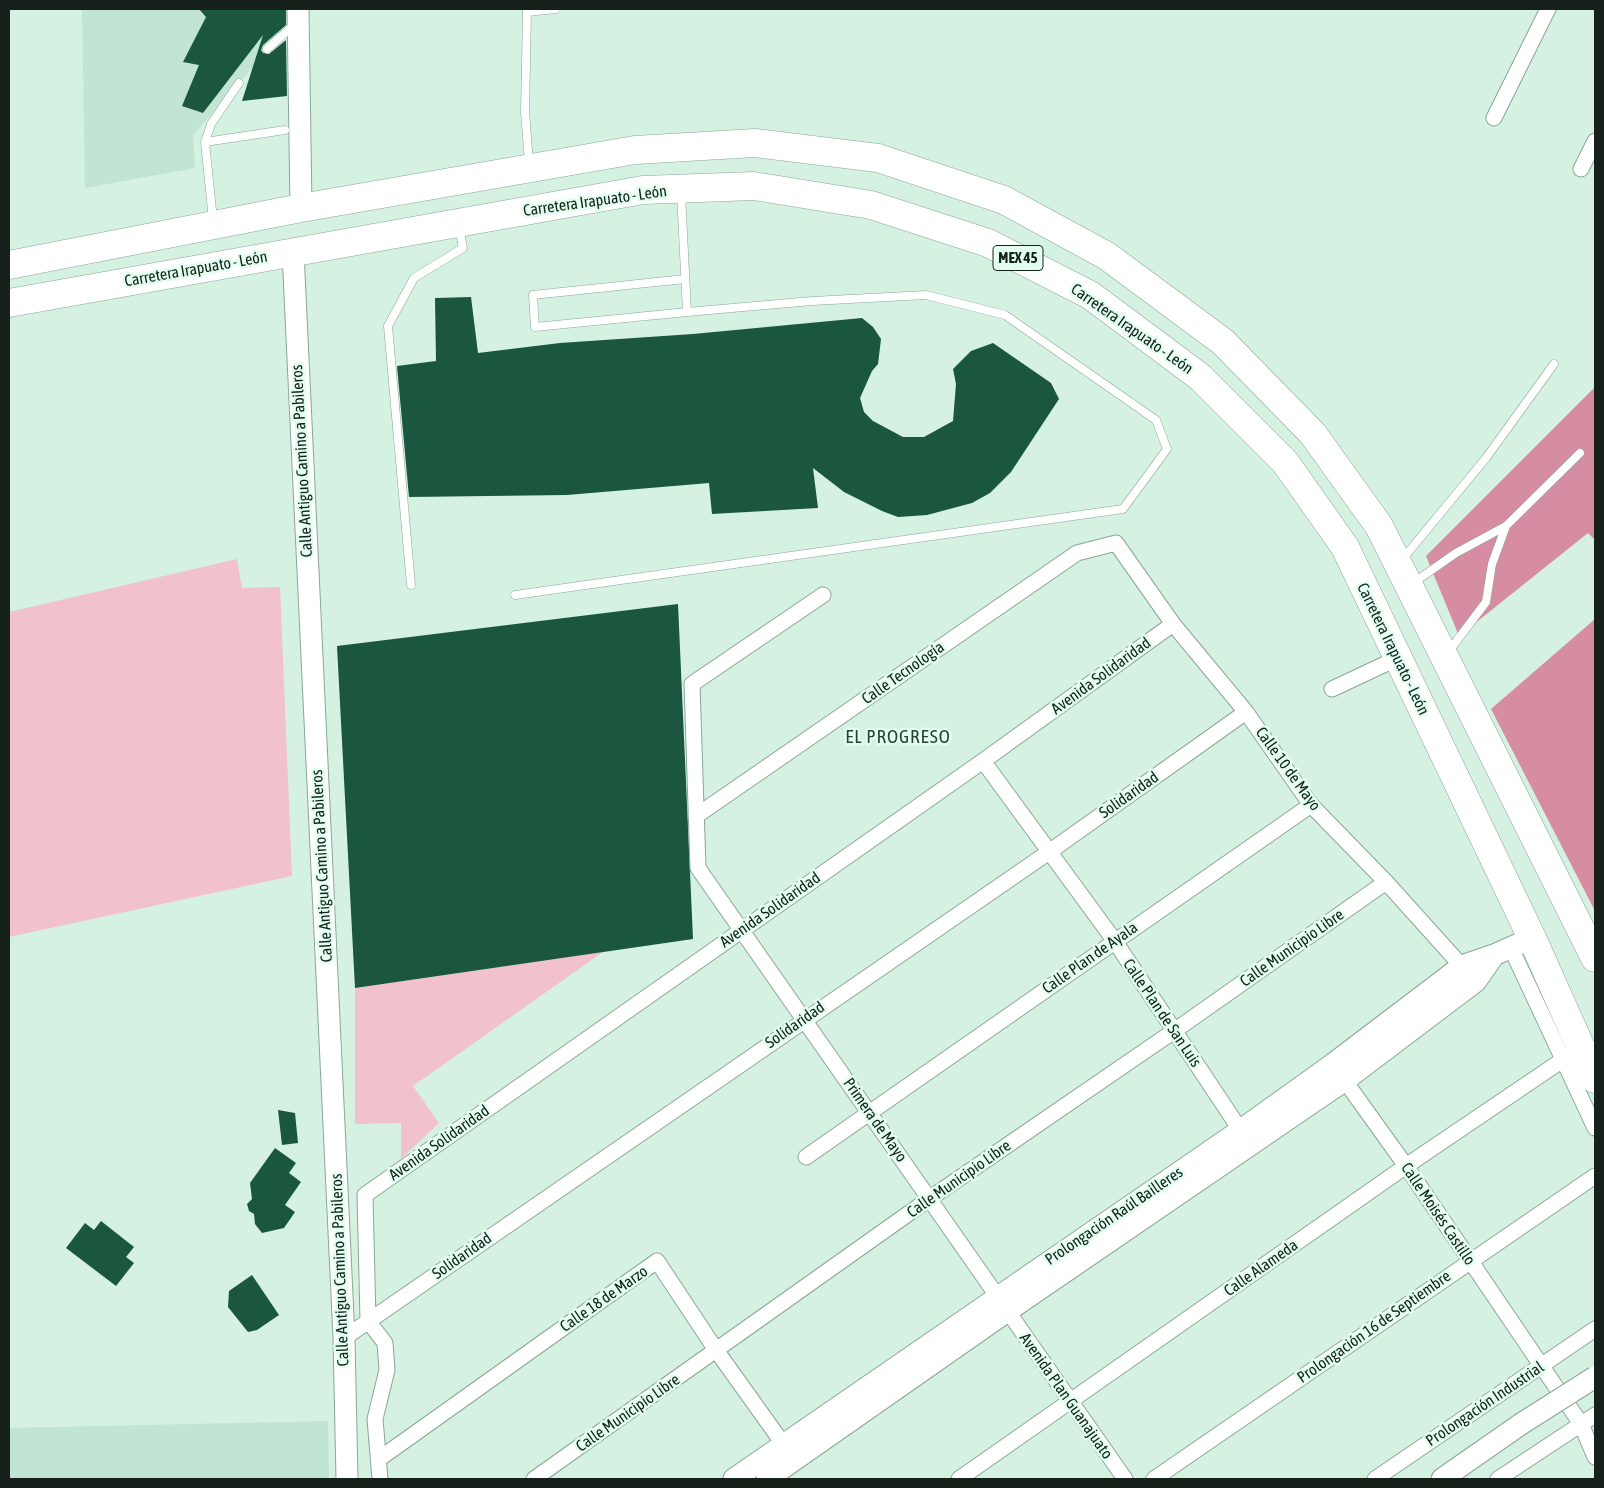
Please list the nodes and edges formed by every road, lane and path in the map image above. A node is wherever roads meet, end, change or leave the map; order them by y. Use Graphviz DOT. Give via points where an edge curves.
graph roads {
  1 [pos="556,9"];
  2 [pos="1548,9"];
  3 [pos="299,15"];
  4 [pos="267,49"];
  5 [pos="239,82"];
  6 [pos="1494,118"];
  7 [pos="285,130"];
  8 [pos="1595,141"];
  9 [pos="205,142"];
  10 [pos="529,168"];
  11 [pos="1581,168"];
  12 [pos="681,189"];
  13 [pos="301,208"];
  14 [pos="458,223"];
  15 [pos="214,225"];
  16 [pos="292,252"];
  17 [pos="9,265"];
  18 [pos="685,278"];
  19 [pos="9,303"];
  20 [pos="687,312"];
  21 [pos="1554,364"];
  22 [pos="1580,453"];
  23 [pos="1506,526"];
  24 [pos="1116,543"];
  25 [pos="1403,575"];
  26 [pos="411,585"];
  27 [pos="515,595"];
  28 [pos="823,595"];
  29 [pos="1173,624"];
  30 [pos="1445,657"];
  31 [pos="1398,658"];
  32 [pos="1332,689"];
  33 [pos="1246,712"];
  34 [pos="983,761"];
  35 [pos="1311,805"];
  36 [pos="696,816"];
  37 [pos="1049,852"];
  38 [pos="1386,882"];
  39 [pos="742,930"];
  40 [pos="1114,940"];
  41 [pos="1512,947"];
  42 [pos="1595,958"];
  43 [pos="1462,966"];
  44 [pos="1476,981"];
  45 [pos="804,1019"];
  46 [pos="1174,1031"];
  47 [pos="1564,1058"];
  48 [pos="1339,1072"];
  49 [pos="1595,1079"];
  50 [pos="870,1114"];
  51 [pos="1595,1128"];
  52 [pos="1246,1137"];
  53 [pos="806,1157"];
  54 [pos="1406,1166"];
  55 [pos="1595,1176"];
  56 [pos="929,1199"];
  57 [pos="1470,1262"];
  58 [pos="1001,1305"];
  59 [pos="357,1329"];
  60 [pos="1595,1329"];
  61 [pos="716,1350"];
  62 [pos="1540,1366"];
  63 [pos="1595,1377"];
  64 [pos="1071,1402"];
  65 [pos="1595,1415"];
  66 [pos="1581,1424"];
  67 [pos="789,1452"];
  68 [pos="1595,1457"];
  69 [pos="379,1459"];
  70 [pos="347,1479"];
  71 [pos="380,1479"];
  72 [pos="534,1479"];
  73 [pos="734,1479"];
  74 [pos="767,1479"];
  75 [pos="959,1479"];
  76 [pos="1125,1479"];
  77 [pos="1154,1479"];
  78 [pos="1375,1479"];
  79 [pos="1442,1479"];
  80 [pos="1498,1479"];
  1 -- 10 [label="lane" via="527,12 525,112"];
  2 -- 6 [label="street"];
  3 -- 4 [label="lane"];
  3 -- 13 [label="street"];
  5 -- 9 [label="lane" via="211,124"];
  7 -- 9 [label="lane"];
  8 -- 11 [label="street"];
  9 -- 15 [label="lane"];
  10 -- 13 [label="highway, MEX 45"];
  10 -- 25 [label="highway, MEX 45" via="635,150 755,143 878,158 1004,200 1106,256 1223,342 1313,434 1379,526"];
  12 -- 14 [label="highway, Carretera Irapuato - León / MEX 45" via="643,190"];
  12 -- 18 [label="lane"];
  12 -- 31 [label="highway, Carretera Irapuato - León / MEX 45" via="754,186 871,205 988,243 1090,295 1200,376 1285,462 1345,548"];
  13 -- 15 [label="highway, MEX 45"];
  14 -- 16 [label="highway, Carretera Irapuato - León / MEX 45"];
  14 -- 26 [label="lane" via="463,248 414,278 388,326"];
  15 -- 17 [label="highway, MEX 45"];
  16 -- 19 [label="highway, Carretera Irapuato - León / MEX 45"];
  16 -- 59 [label="street, Calle Antiguo Camino a Pabileros"];
  18 -- 20 [label="lane"];
  18 -- 20 [label="lane" via="533,295 535,327"];
  20 -- 27 [label="lane" via="926,295 1005,315 1156,420 1166,449 1123,509"];
  21 -- 25 [label="lane"];
  22 -- 23 [label="lane"];
  23 -- 25 [label="lane" via="1456,553"];
  23 -- 30 [label="lane" via="1492,564 1486,602"];
  24 -- 29 [label="street, Calle 10 de Mayo"];
  24 -- 36 [label="street, Calle Tecnología" via="1077,553"];
  25 -- 30 [label="highway, MEX 45"];
  28 -- 36 [label="street, Primera de Mayo" via="692,684"];
  29 -- 33 [label="street, Calle 10 de Mayo"];
  29 -- 34 [label="street, Avenida Solidaridad"];
  30 -- 42 [label="highway, MEX 45"];
  31 -- 32 [label="street"];
  31 -- 41 [label="highway, Carretera Irapuato - León / MEX 45"];
  33 -- 35 [label="street, Calle 10 de Mayo"];
  33 -- 37 [label="street, Solidaridad"];
  34 -- 37 [label="street, Calle Plan de San Luis"];
  34 -- 39 [label="street, Avenida Solidaridad"];
  35 -- 38 [label="street, Calle 10 de Mayo"];
  35 -- 40 [label="street, Calle Plan de Ayala"];
  36 -- 39 [label="street, Primera de Mayo" via="698,868"];
  37 -- 40 [label="street, Calle Plan de San Luis"];
  37 -- 45 [label="street, Solidaridad"];
  38 -- 43 [label="street, Calle 10 de Mayo"];
  38 -- 46 [label="street, Calle Municipio Libre"];
  39 -- 45 [label="street, Primera de Mayo"];
  39 -- 59 [label="street, Avenida Solidaridad" via="366,1195"];
  40 -- 46 [label="street, Calle Plan de San Luis"];
  40 -- 50 [label="street, Calle Plan de Ayala"];
  41 -- 43 [label="street, Prolongación Raúl Bailleres"];
  41 -- 44 [label="street, Prolongación Raúl Bailleres"];
  41 -- 47 [label="street"];
  41 -- 49 [label="highway, Carretera Irapuato - León / MEX 45"];
  43 -- 44 [label="street, Calle 10 de Mayo"];
  43 -- 48 [label="street, Prolongación Raúl Bailleres"];
  44 -- 48 [label="street, Prolongación Raúl Bailleres"];
  45 -- 50 [label="street, Primera de Mayo"];
  45 -- 59 [label="street, Solidaridad"];
  46 -- 52 [label="street, Calle Plan de San Luis"];
  46 -- 56 [label="street, Calle Municipio Libre"];
  47 -- 51 [label="street"];
  47 -- 54 [label="street, Calle Alameda"];
  48 -- 52 [label="street, Prolongación Raúl Bailleres"];
  48 -- 54 [label="street, Calle Moisés Castillo"];
  50 -- 53 [label="street, Calle Plan de Ayala"];
  50 -- 56 [label="street, Primera de Mayo"];
  52 -- 58 [label="street, Prolongación Raúl Bailleres"];
  54 -- 57 [label="street, Calle Moisés Castillo"];
  54 -- 64 [label="street, Calle Alameda"];
  55 -- 57 [label="street, Prolongación 16 de Septiembre"];
  56 -- 58 [label="street, Primera de Mayo"];
  56 -- 61 [label="street, Calle Municipio Libre"];
  57 -- 62 [label="street, Calle Moisés Castillo"];
  57 -- 77 [label="street, Prolongación 16 de Septiembre"];
  58 -- 64 [label="street, Avenida Plan Guanajuato"];
  58 -- 67 [label="street, Prolongación Raúl Bailleres"];
  59 -- 69 [label="street" via="385,1343 387,1370 375,1418"];
  59 -- 70 [label="street, Calle Antiguo Camino a Pabileros"];
  60 -- 62 [label="street, Prolongación Industrial"];
  61 -- 67 [label="street, Calle 18 de Marzo"];
  61 -- 69 [label="street, Calle 18 de Marzo" via="657,1262"];
  61 -- 72 [label="street, Calle Municipio Libre"];
  62 -- 66 [label="street, Calle Moisés Castillo"];
  62 -- 78 [label="street, Prolongación Industrial"];
  63 -- 79 [label="street, bridge"];
  64 -- 75 [label="street, Calle Alameda"];
  64 -- 76 [label="street, Avenida Plan Guanajuato"];
  65 -- 66 [label="street"];
  66 -- 68 [label="street, Calle Moisés Castillo"];
  66 -- 80 [label="street"];
  67 -- 73 [label="street, Prolongación Raúl Bailleres"];
  67 -- 74 [label="street, Prolongación Raúl Bailleres"];
  69 -- 71 [label="street"];
}
